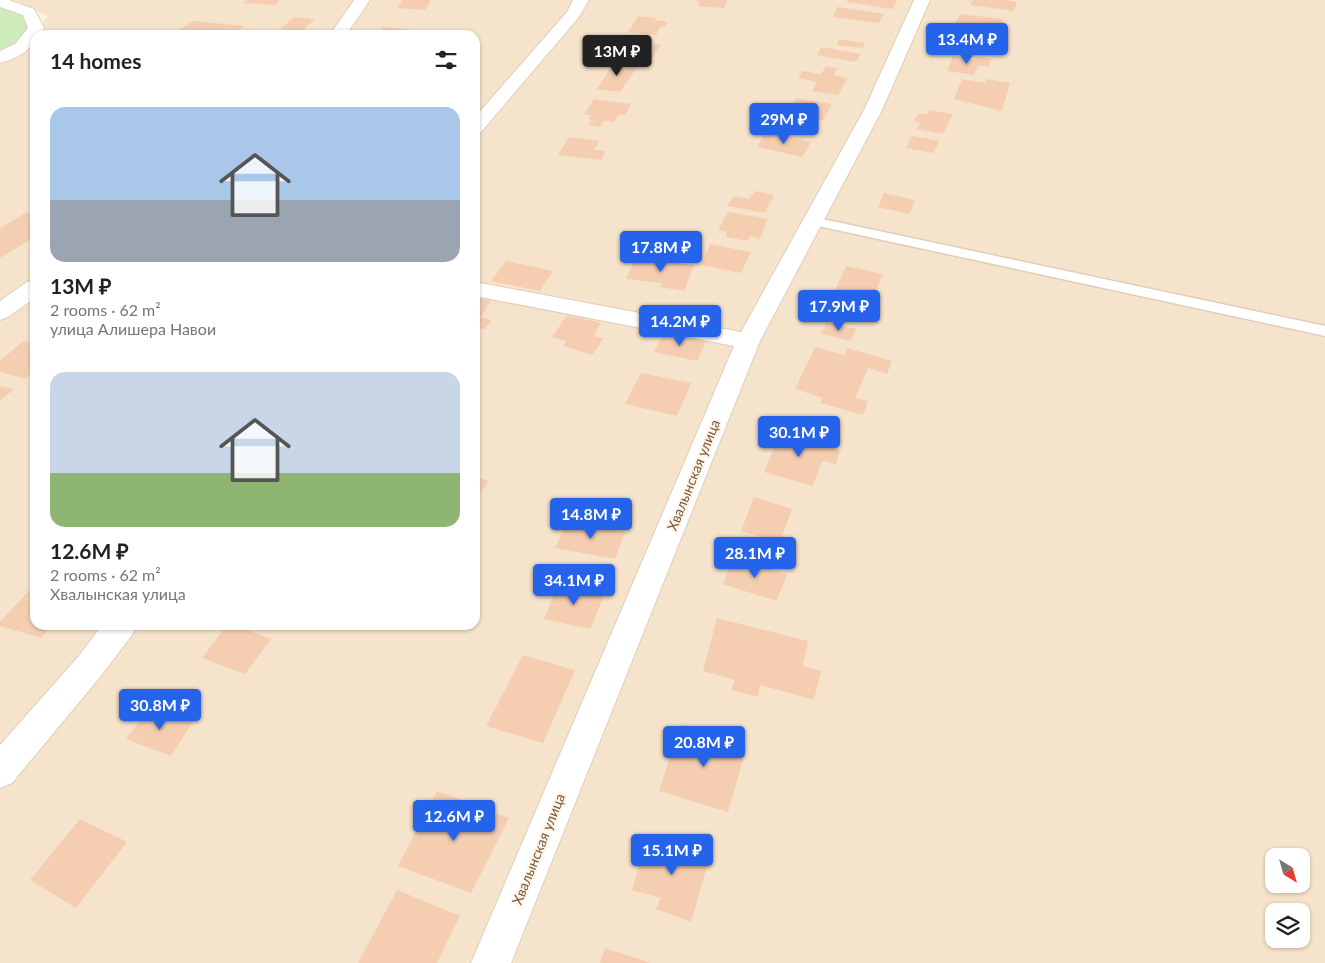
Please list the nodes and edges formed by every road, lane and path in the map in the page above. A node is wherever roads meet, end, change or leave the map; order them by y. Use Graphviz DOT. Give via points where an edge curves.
graph roads {
  1 [pos="362,0"];
  2 [pos="581,0"];
  3 [pos="922,0"];
  4 [pos="0,2"];
  5 [pos="34,30"];
  6 [pos="341,30"];
  7 [pos="30,36"];
  8 [pos="0,58"];
  9 [pos="480,122"];
  10 [pos="813,221"];
  11 [pos="480,290"];
  12 [pos="30,291"];
  13 [pos="30,298"];
  14 [pos="0,312"];
  15 [pos="1325,331"];
  16 [pos="748,342"];
  17 [pos="118,630"];
  18 [pos="0,771"];
  19 [pos="491,963"];
  1 -- 6 [label="street"];
  2 -- 9 [label="street" via="574,14"];
  3 -- 10 [label="street, Хвалынская улица" via="873,110"];
  4 -- 5 [label="street" via="29,12"];
  7 -- 8 [label="street" via="21,47"];
  10 -- 15 [label="lane"];
  10 -- 16 [label="street, Хвалынская улица"];
  11 -- 16 [label="street"];
  12 -- 14 [label="street"];
  13 -- 14 [label="street"];
  16 -- 19 [label="street, Хвалынская улица"];
  17 -- 18 [label="street"];
}
